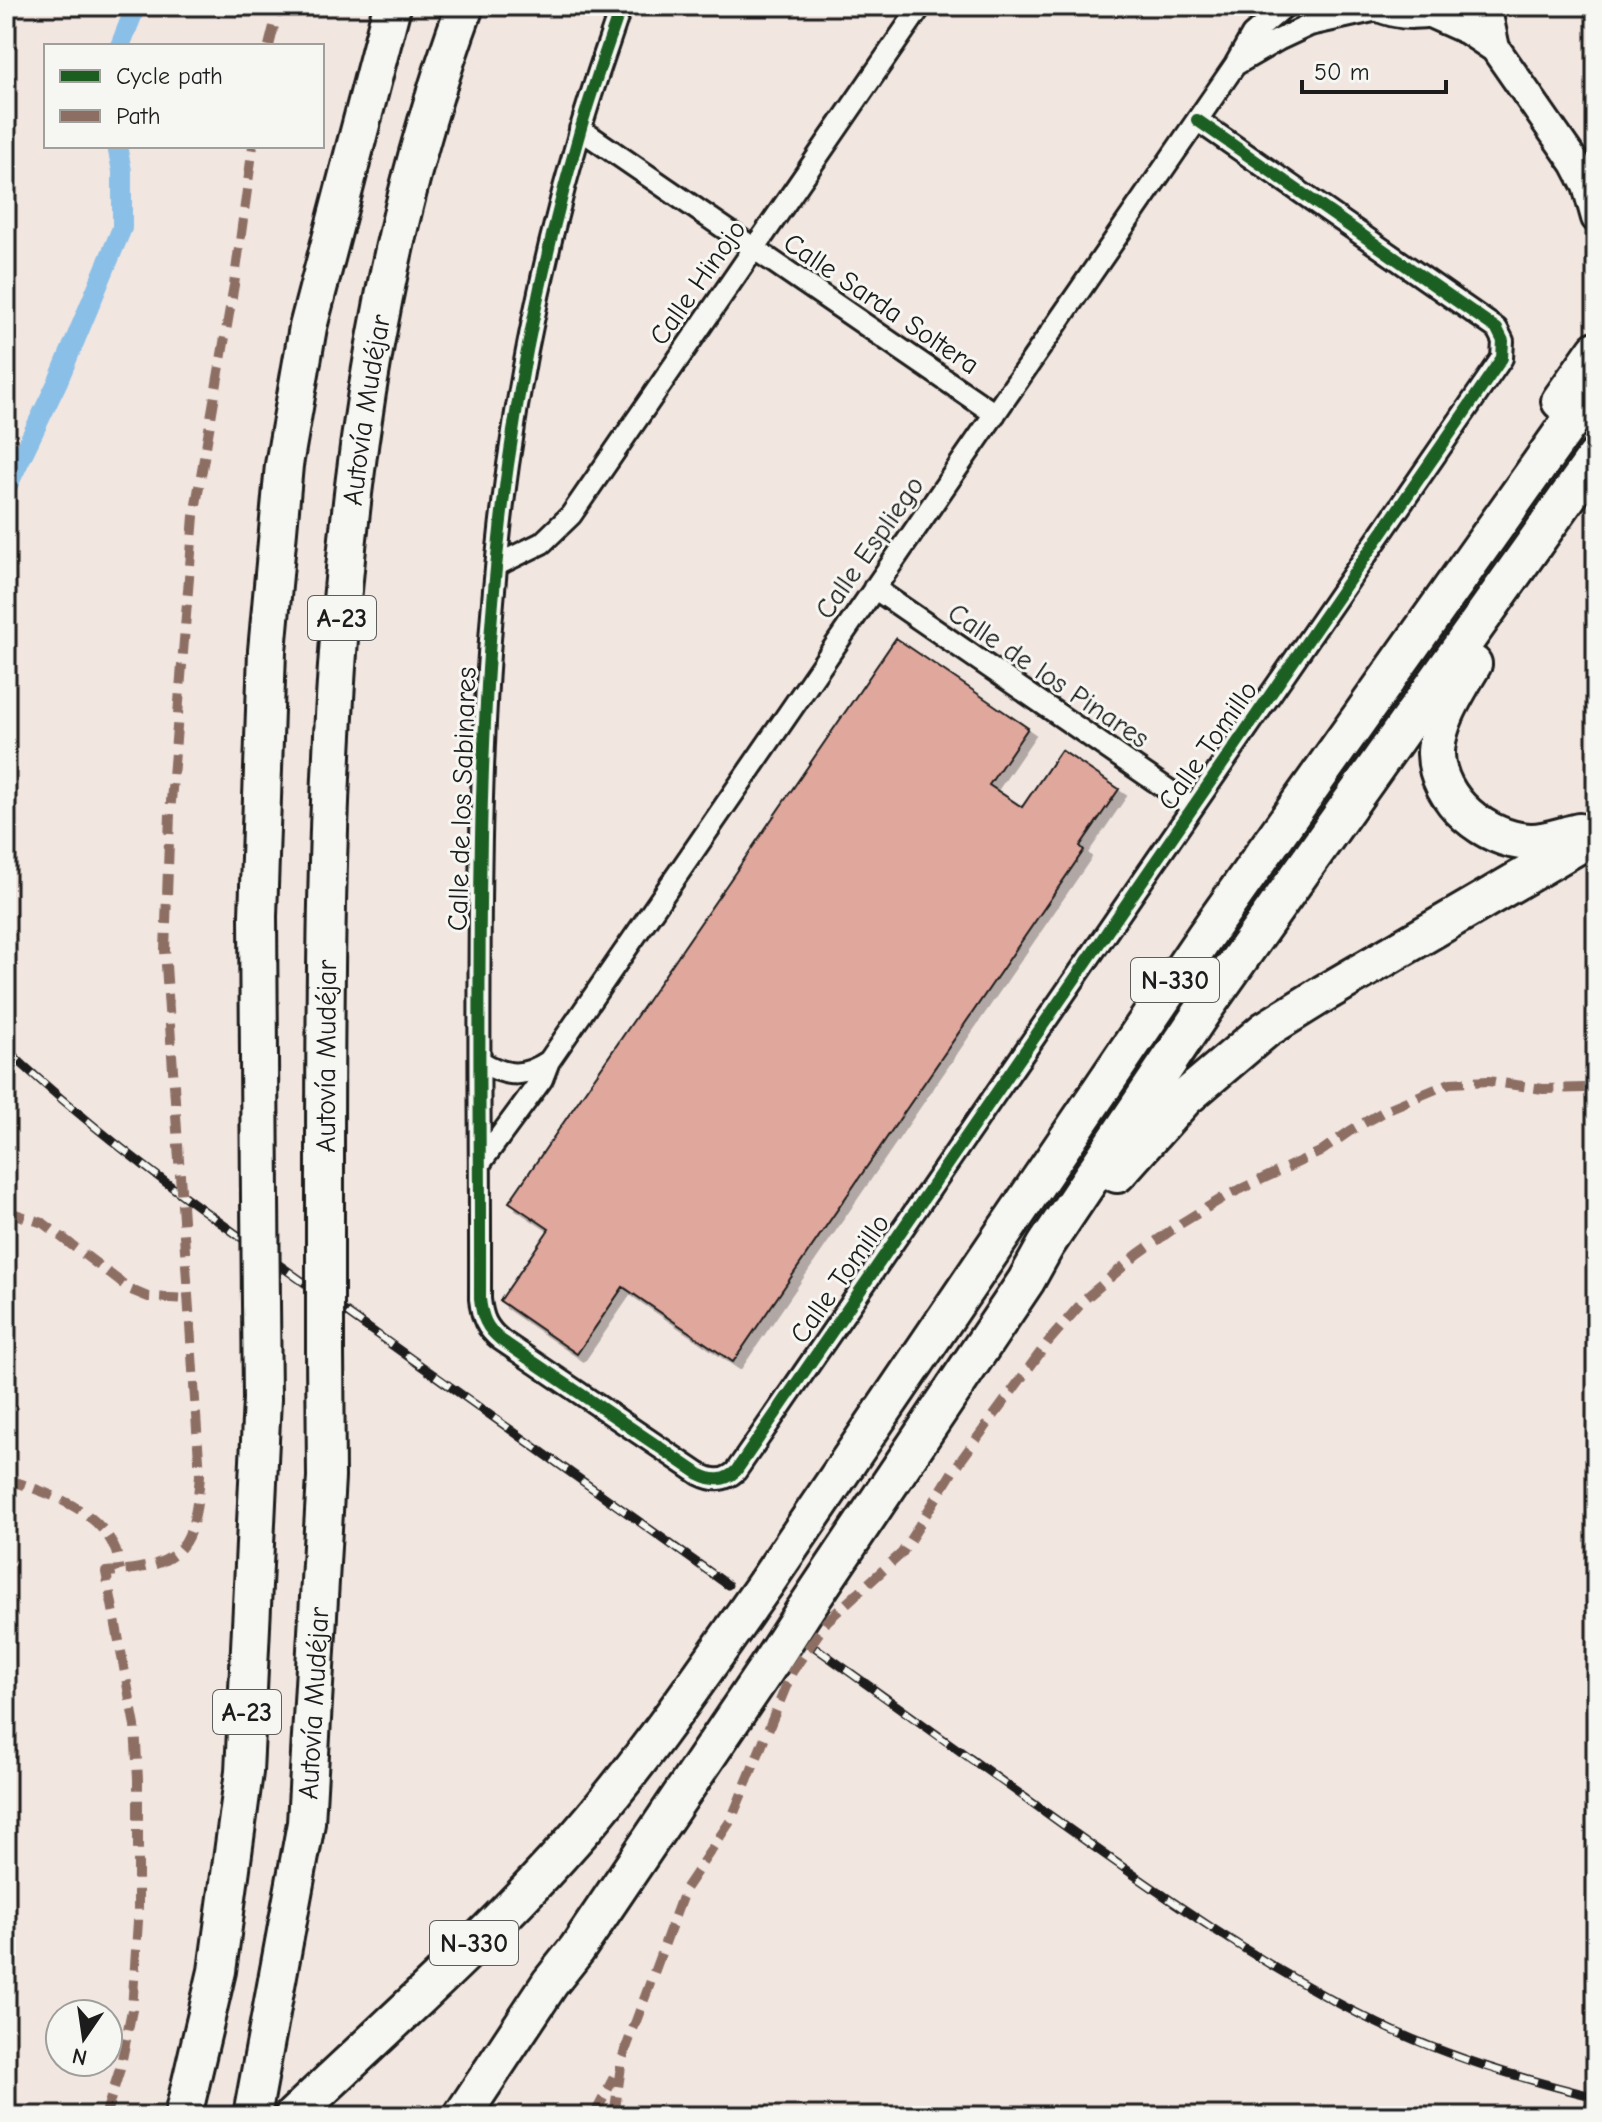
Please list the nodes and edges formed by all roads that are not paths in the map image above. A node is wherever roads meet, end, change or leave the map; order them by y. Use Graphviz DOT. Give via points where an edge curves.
graph roads {
  1 [pos="392,6"];
  2 [pos="465,6"];
  3 [pos="621,6"];
  4 [pos="921,6"];
  5 [pos="1285,6"];
  6 [pos="1486,6"];
  7 [pos="1380,7"];
  8 [pos="1440,9"];
  9 [pos="1495,48"];
  10 [pos="1235,65"];
  11 [pos="1197,120"];
  12 [pos="580,129"];
  13 [pos="1596,218"];
  14 [pos="754,248"];
  15 [pos="1596,350"];
  16 [pos="1596,385"];
  17 [pos="995,414"];
  18 [pos="1596,457"];
  19 [pos="1504,513"];
  20 [pos="1551,520"];
  21 [pos="497,565"];
  22 [pos="874,588"];
  23 [pos="1193,807"];
  24 [pos="1596,826"];
  25 [pos="1596,833"];
  26 [pos="480,1061"];
  27 [pos="549,1061"];
  28 [pos="481,1162"];
  29 [pos="1026,1281"];
  30 [pos="721,1480"];
  31 [pos="577,1949"];
  32 [pos="183,2116"];
  33 [pos="252,2116"];
  34 [pos="293,2116"];
  35 [pos="462,2116"];
  36 [pos="485,2116"];
  1 -- 32 [label="highway, A-23, bridge" via="308,327 284,465 267,651 258,901 262,1399 244,1772 217,1971"];
  2 -- 33 [label="highway, Autovía Mudéjar / A-23, bridge" via="400,222 364,405 334,688 325,1062 326,1477 306,1823"];
  3 -- 12 [label="street, Calle de los Sabinares"];
  4 -- 14 [label="street, Calle Hinojo"];
  5 -- 10 [label="street, Calle Espliego" via="1252,35"];
  6 -- 9 [label="street"];
  7 -- 8 [label="street" via="1406,14"];
  7 -- 10 [label="street, Calle Espliego" via="1310,25"];
  8 -- 9 [label="street"];
  9 -- 13 [label="street" via="1575,163"];
  10 -- 11 [label="street, Calle Espliego"];
  11 -- 17 [label="street, Calle Espliego"];
  11 -- 23 [label="street, Calle Tomillo" via="1497,329 1504,349 1496,370"];
  12 -- 14 [label="street, Calle Sarda Soltera"];
  12 -- 21 [label="street, Calle de los Sabinares" via="540,285 508,464"];
  14 -- 17 [label="street, Calle Sarda Soltera"];
  14 -- 21 [label="street, Calle Hinojo" via="571,515 542,543"];
  15 -- 19 [label="highway" via="1513,468"];
  16 -- 19 [label="highway, N-330"];
  17 -- 22 [label="street, Calle Espliego"];
  18 -- 20 [label="highway, N-330"];
  19 -- 34 [label="highway, N-330, bridge" via="1205,936 766,1583 641,1758 577,1836 482,1936"];
  20 -- 24 [label="highway" via="1538,567 1453,699 1436,752 1454,800 1476,822 1500,835 1535,842"];
  20 -- 29 [label="highway, N-330" via="1204,1009"];
  21 -- 26 [label="street, Calle de los Sabinares" via="485,746"];
  22 -- 23 [label="street, Calle de los Pinares"];
  22 -- 27 [label="street, Calle Espliego"];
  23 -- 30 [label="street, Calle Tomillo" via="736,1471"];
  25 -- 29 [label="highway" via="1265,1030 1185,1098 1124,1164 1059,1250"];
  26 -- 27 [label="street" via="515,1075"];
  26 -- 28 [label="street, Calle de los Sabinares"];
  27 -- 28 [label="street, Calle Espliego" via="542,1079"];
  28 -- 30 [label="street, Calle de los Sabinares" via="480,1299 487,1326 699,1474"];
  29 -- 31 [label="highway, N-330, bridge"];
  31 -- 35 [label="highway, N-330"];
  31 -- 36 [label="highway" via="564,1989"];
}
